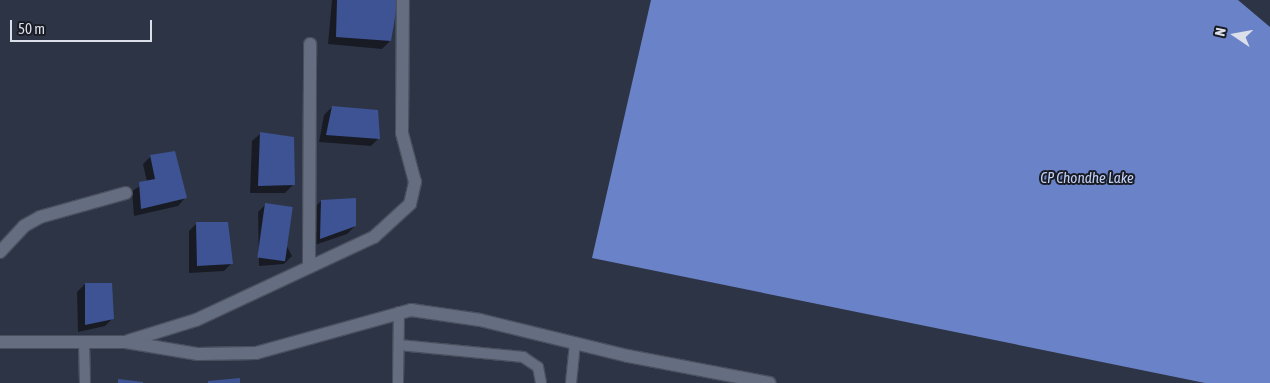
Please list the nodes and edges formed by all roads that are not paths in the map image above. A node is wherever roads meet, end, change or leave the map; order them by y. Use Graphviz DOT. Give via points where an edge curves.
graph roads {
  1 [pos="403,0"];
  2 [pos="310,44"];
  3 [pos="126,193"];
  4 [pos="0,252"];
  5 [pos="309,264"];
  6 [pos="399,312"];
  7 [pos="0,342"];
  8 [pos="84,342"];
  9 [pos="126,342"];
  10 [pos="574,343"];
  11 [pos="399,345"];
  12 [pos="85,383"];
  13 [pos="398,383"];
  14 [pos="541,383"];
  15 [pos="571,383"];
  16 [pos="769,383"];
  1 -- 5 [label="street" via="402,133 414,182 410,204 374,236"];
  2 -- 5 [label="street"];
  3 -- 4 [label="street" via="40,217 24,226"];
  5 -- 9 [label="street" via="196,320"];
  6 -- 9 [label="street" via="318,339 256,353 198,354"];
  6 -- 10 [label="street" via="480,320"];
  6 -- 11 [label="lane"];
  7 -- 8 [label="street"];
  8 -- 9 [label="street"];
  8 -- 12 [label="lane"];
  10 -- 15 [label="lane"];
  10 -- 16 [label="street"];
  11 -- 13 [label="lane"];
  11 -- 14 [label="lane" via="522,357 538,367"];
}
